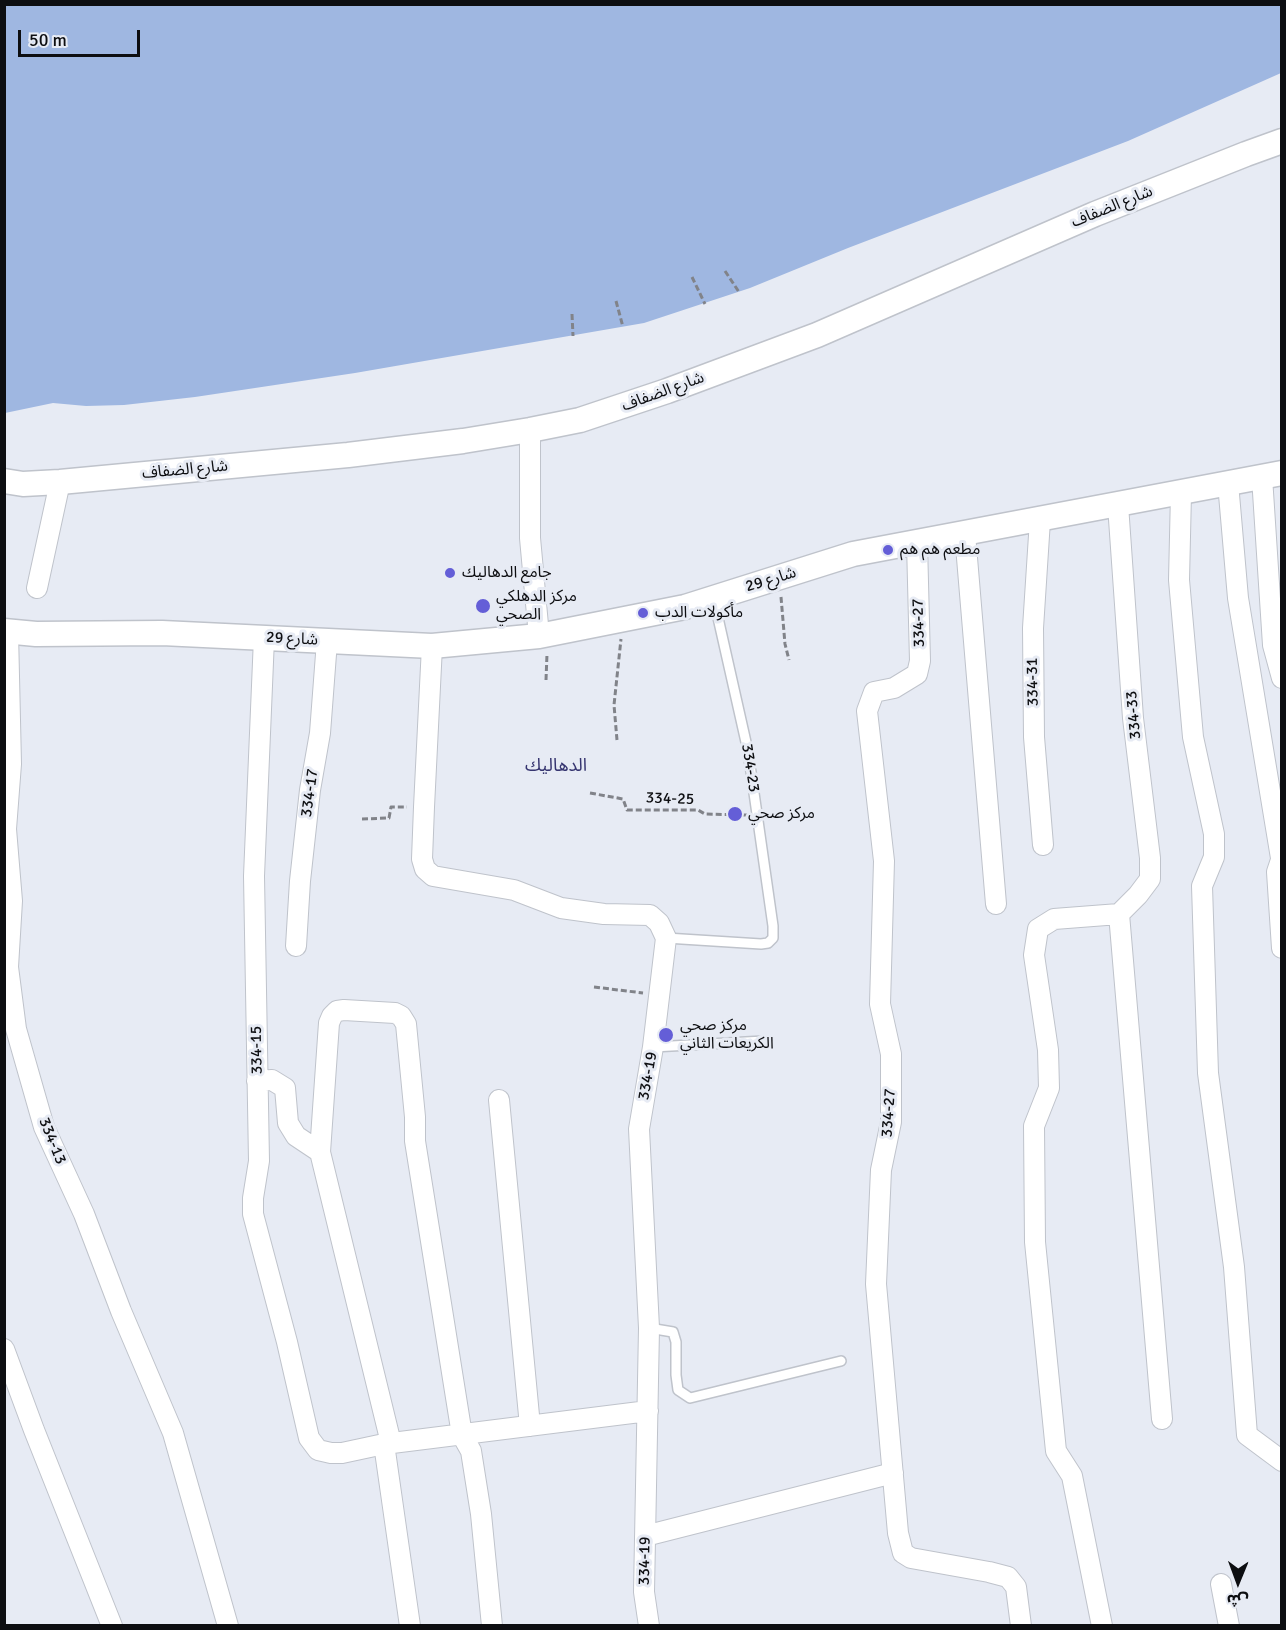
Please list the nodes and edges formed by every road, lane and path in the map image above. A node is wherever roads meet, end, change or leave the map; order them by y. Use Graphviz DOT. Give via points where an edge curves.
graph roads {
  1 [pos="1281,141"];
  2 [pos="725,271"];
  3 [pos="692,277"];
  4 [pos="739,292"];
  5 [pos="616,301"];
  6 [pos="705,304"];
  7 [pos="572,314"];
  8 [pos="623,327"];
  9 [pos="573,336"];
  10 [pos="530,430"];
  11 [pos="1272,475"];
  12 [pos="4,481"];
  13 [pos="60,482"];
  14 [pos="1228,483"];
  15 [pos="1181,493"];
  16 [pos="1118,505"];
  17 [pos="1040,520"];
  18 [pos="965,534"];
  19 [pos="917,543"];
  20 [pos="780,577"];
  21 [pos="37,588"];
  22 [pos="713,598"];
  23 [pos="622,619"];
  24 [pos="6,631"];
  25 [pos="543,635"];
  26 [pos="264,638"];
  27 [pos="327,641"];
  28 [pos="432,646"];
  29 [pos="789,660"];
  30 [pos="1281,678"];
  31 [pos="546,680"];
  32 [pos="616,740"];
  33 [pos="590,793"];
  34 [pos="424,807"];
  35 [pos="757,816"];
  36 [pos="362,819"];
  37 [pos="1043,845"];
  38 [pos="1281,858"];
  39 [pos="996,904"];
  40 [pos="1119,914"];
  41 [pos="666,938"];
  42 [pos="296,946"];
  43 [pos="1281,948"];
  44 [pos="594,987"];
  45 [pos="659,995"];
  46 [pos="764,1041"];
  47 [pos="653,1047"];
  48 [pos="257,1081"];
  49 [pos="499,1100"];
  50 [pos="320,1152"];
  51 [pos="649,1328"];
  52 [pos="4,1349"];
  53 [pos="841,1361"];
  54 [pos="648,1411"];
  55 [pos="1162,1419"];
  56 [pos="530,1426"];
  57 [pos="462,1436"];
  58 [pos="388,1444"];
  59 [pos="1281,1461"];
  60 [pos="893,1473"];
  61 [pos="645,1536"];
  62 [pos="1221,1584"];
  63 [pos="112,1626"];
  64 [pos="228,1626"];
  65 [pos="410,1626"];
  66 [pos="492,1626"];
  67 [pos="649,1626"];
  68 [pos="1021,1626"];
  69 [pos="1102,1626"];
  70 [pos="1229,1626"];
  1 -- 10 [label="street, شارع الضفاف" via="1095,214 817,335 622,407"];
  2 -- 4 [label="path"];
  3 -- 6 [label="path"];
  5 -- 8 [label="path"];
  7 -- 9 [label="path"];
  10 -- 13 [label="street, شارع الضفاف" via="384,451"];
  10 -- 25 [label="street" via="530,538"];
  11 -- 14 [label="street, شارع 29"];
  11 -- 30 [label="street" via="1274,645"];
  12 -- 13 [label="street, شارع الضفاف"];
  13 -- 21 [label="street"];
  14 -- 15 [label="street, شارع 29"];
  14 -- 38 [label="street" via="1238,598"];
  15 -- 16 [label="street, شارع 29"];
  15 -- 59 [label="street" via="1179,580 1193,737 1214,834 1214,857 1202,886 1208,1073 1234,1267 1247,1435"];
  16 -- 17 [label="street, شارع 29"];
  16 -- 40 [label="street, 334-33" via="1133,718 1150,868 1150,879"];
  17 -- 18 [label="street, شارع 29"];
  17 -- 37 [label="street, 334-31" via="1033,628 1034,726"];
  18 -- 19 [label="street, شارع 29"];
  18 -- 39 [label="street"];
  19 -- 20 [label="street, شارع 29" via="853,554"];
  19 -- 60 [label="street, 334-27" via="917,674 894,688 874,692 867,711 884,861 880,1004 891,1054 891,1122 881,1170 876,1284"];
  20 -- 22 [label="street, شارع 29"];
  20 -- 29 [label="path"];
  22 -- 23 [label="street, شارع 29"];
  22 -- 35 [label="lane, 334-23" via="748,751"];
  23 -- 25 [label="street, شارع 29"];
  23 -- 32 [label="path" via="614,705"];
  24 -- 26 [label="street, شارع 29"];
  24 -- 64 [label="street, 334-13" via="11,764 6,829 12,901 8,967 16,1029 44,1127 84,1214 173,1433"];
  25 -- 28 [label="street, شارع 29"];
  25 -- 31 [label="path"];
  26 -- 27 [label="street, شارع 29"];
  26 -- 48 [label="street, 334-15" via="254,876"];
  27 -- 28 [label="street, شارع 29"];
  27 -- 42 [label="street, 334-17"];
  28 -- 34 [label="street"];
  33 -- 35 [label="path, 334-25" via="623,799 627,810 698,810 705,814"];
  34 -- 36 [label="path" via="391,807 389,818"];
  34 -- 41 [label="street" via="422,859 433,876 514,890 561,908 650,915"];
  35 -- 41 [label="lane, 334-23" via="773,938 761,944"];
  38 -- 43 [label="street" via="1277,872"];
  40 -- 55 [label="street"];
  40 -- 69 [label="street" via="1054,919 1038,929 1034,955 1048,1050 1048,1088 1034,1126 1035,1242 1056,1451 1072,1476"];
  41 -- 45 [label="street, 334-19"];
  44 -- 45 [label="path"];
  45 -- 47 [label="street, 334-19"];
  46 -- 47 [label="lane"];
  47 -- 51 [label="street, 334-19" via="639,1129"];
  48 -- 50 [label="street" via="272,1080 285,1088 288,1124 296,1136"];
  48 -- 58 [label="street, 334-15" via="259,1161 253,1214 309,1438 318,1450 331,1453"];
  49 -- 56 [label="street"];
  50 -- 57 [label="street" via="332,1016 345,1010 401,1016 406,1024 415,1141"];
  50 -- 58 [label="street"];
  51 -- 53 [label="lane" via="673,1332 678,1390 690,1398"];
  51 -- 54 [label="street, 334-19"];
  52 -- 63 [label="street"];
  54 -- 56 [label="street"];
  54 -- 61 [label="street, 334-19"];
  56 -- 57 [label="street"];
  57 -- 58 [label="street"];
  57 -- 66 [label="street" via="471,1451 481,1514"];
  58 -- 65 [label="street"];
  60 -- 61 [label="street"];
  60 -- 68 [label="street, 334-27" via="903,1553 911,1558 1008,1577 1016,1587"];
  61 -- 67 [label="street, 334-19" via="644,1592"];
  62 -- 70 [label="street"];
}
